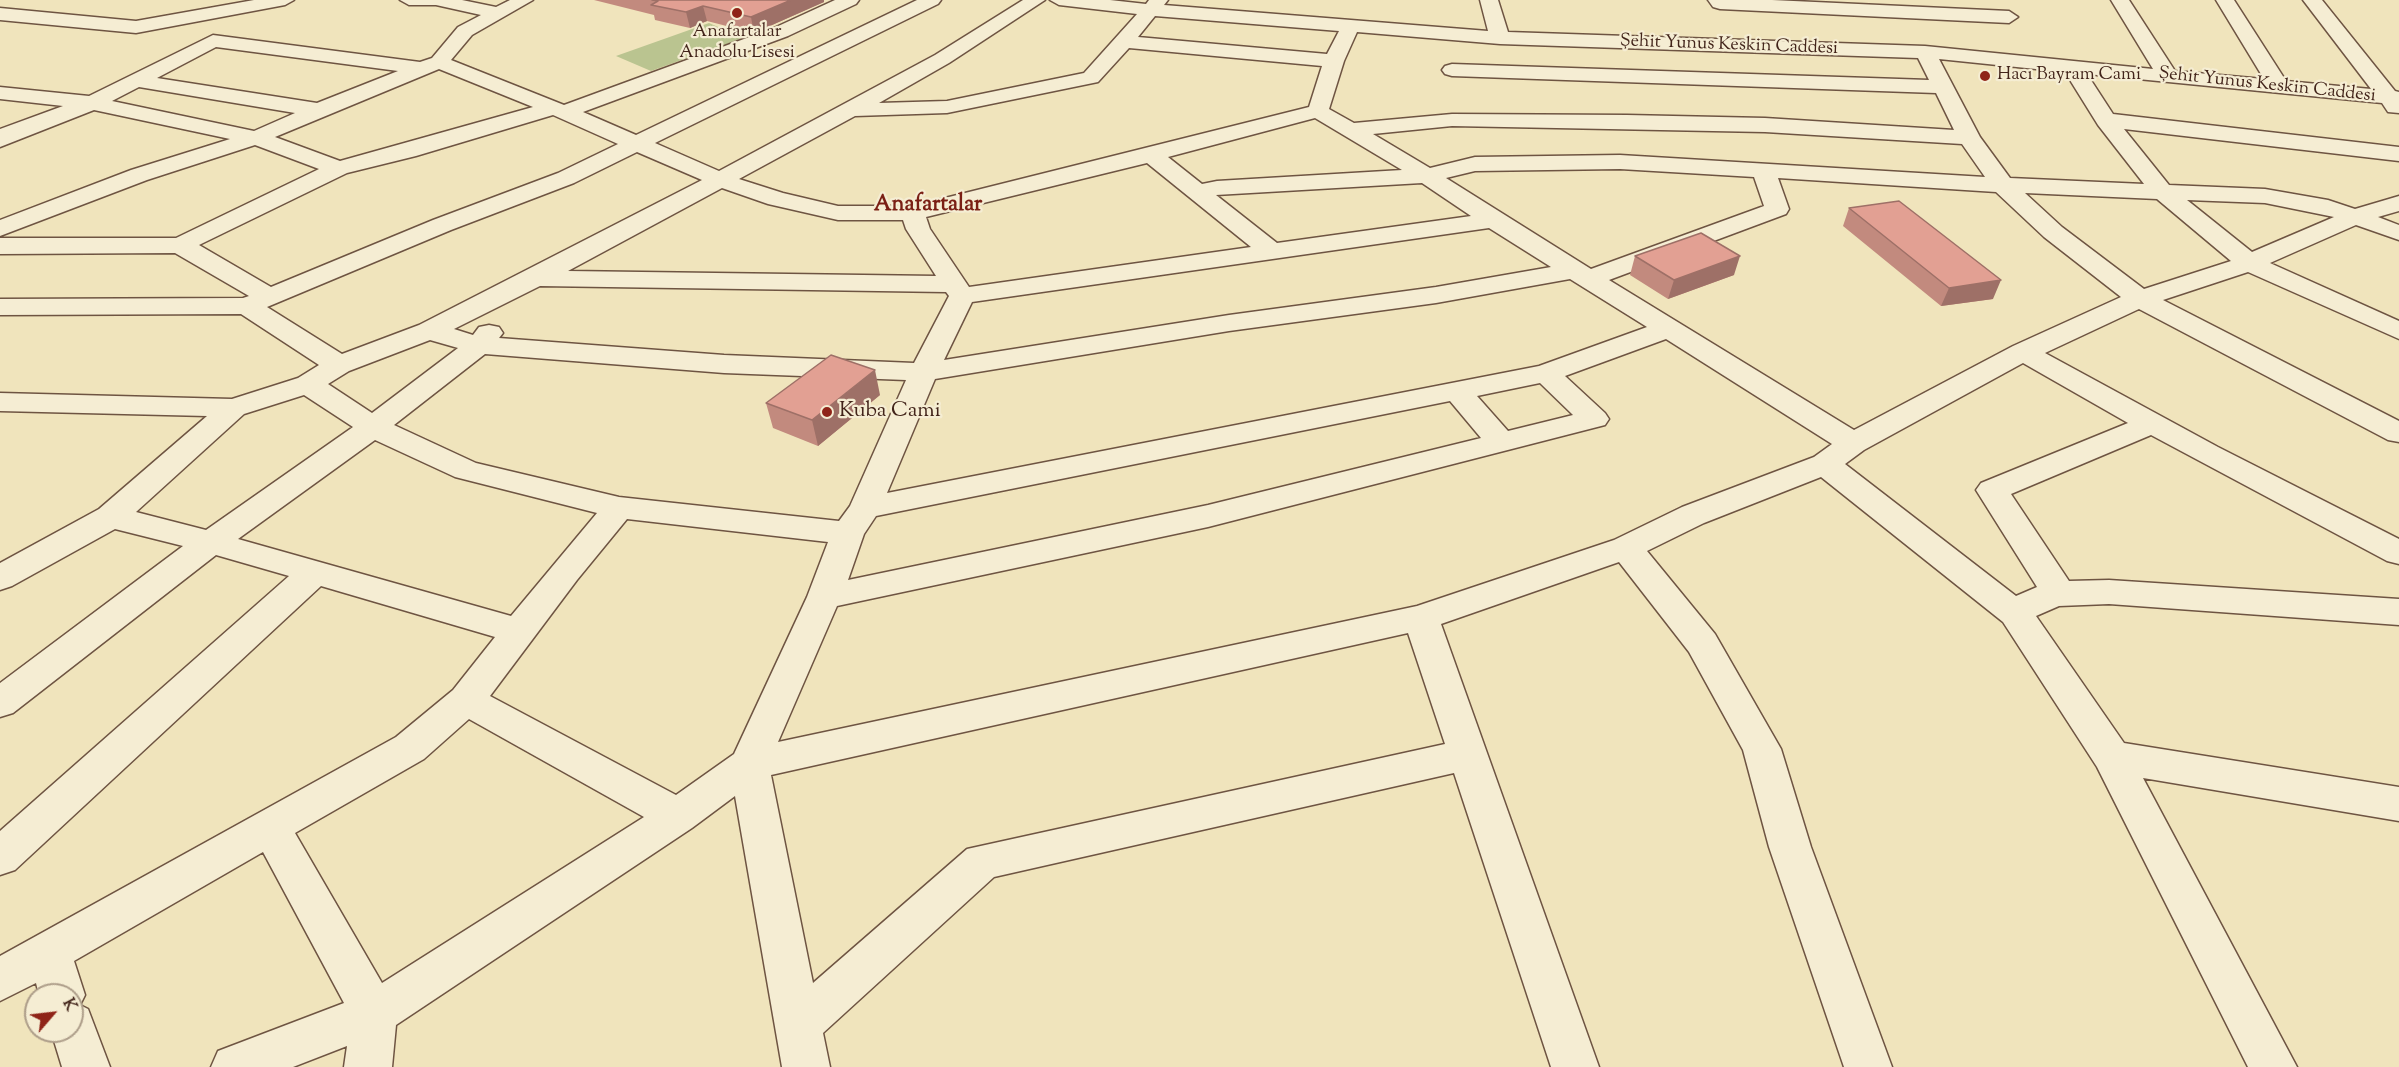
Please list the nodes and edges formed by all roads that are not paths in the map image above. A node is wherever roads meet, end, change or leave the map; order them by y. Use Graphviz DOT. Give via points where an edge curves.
graph roads {
  1 [pos="8,0"];
  2 [pos="285,0"];
  3 [pos="409,0"];
  4 [pos="437,0"];
  5 [pos="524,0"];
  6 [pos="850,0"];
  7 [pos="932,0"];
  8 [pos="1036,0"];
  9 [pos="1070,0"];
  10 [pos="1303,0"];
  11 [pos="1489,0"];
  12 [pos="1717,0"];
  13 [pos="2120,0"];
  14 [pos="2225,0"];
  15 [pos="2313,0"];
  16 [pos="0,4"];
  17 [pos="1155,5"];
  18 [pos="1892,5"];
  19 [pos="2007,9"];
  20 [pos="497,13"];
  21 [pos="0,14"];
  22 [pos="1300,21"];
  23 [pos="1351,25"];
  24 [pos="136,27"];
  25 [pos="1470,36"];
  26 [pos="1500,38"];
  27 [pos="213,41"];
  28 [pos="1123,42"];
  29 [pos="1924,42"];
  30 [pos="2024,60"];
  31 [pos="1334,61"];
  32 [pos="430,65"];
  33 [pos="2072,68"];
  34 [pos="2168,76"];
  35 [pos="139,81"];
  36 [pos="1943,87"];
  37 [pos="2278,87"];
  38 [pos="0,93"];
  39 [pos="1452,95"];
  40 [pos="92,103"];
  41 [pos="1754,103"];
  42 [pos="2396,103"];
  43 [pos="319,110"];
  44 [pos="559,110"];
  45 [pos="851,110"];
  46 [pos="1318,111"];
  47 [pos="2106,120"];
  48 [pos="1666,122"];
  49 [pos="1352,130"];
  50 [pos="256,138"];
  51 [pos="1969,138"];
  52 [pos="0,140"];
  53 [pos="634,143"];
  54 [pos="2399,154"];
  55 [pos="1151,155"];
  56 [pos="1682,166"];
  57 [pos="339,168"];
  58 [pos="1764,172"];
  59 [pos="1427,176"];
  60 [pos="722,180"];
  61 [pos="2003,185"];
  62 [pos="2161,190"];
  63 [pos="1199,192"];
  64 [pos="2399,203"];
  65 [pos="913,213"];
  66 [pos="2357,216"];
  67 [pos="1493,220"];
  68 [pos="0,229"];
  69 [pos="2399,233"];
  70 [pos="180,245"];
  71 [pos="0,246"];
  72 [pos="1270,250"];
  73 [pos="2249,263"];
  74 [pos="1583,274"];
  75 [pos="536,278"];
  76 [pos="958,290"];
  77 [pos="2140,299"];
  78 [pos="259,302"];
  79 [pos="0,307"];
  80 [pos="1668,329"];
  81 [pos="429,331"];
  82 [pos="2399,331"];
  83 [pos="479,345"];
  84 [pos="2024,352"];
  85 [pos="339,365"];
  86 [pos="924,372"];
  87 [pos="1546,374"];
  88 [pos="308,384"];
  89 [pos="1456,391"];
  90 [pos="0,402"];
  91 [pos="234,408"];
  92 [pos="2152,424"];
  93 [pos="373,427"];
  94 [pos="2399,433"];
  95 [pos="1501,442"];
  96 [pos="1853,443"];
  97 [pos="1825,465"];
  98 [pos="620,508"];
  99 [pos="111,517"];
  100 [pos="857,521"];
  101 [pos="211,542"];
  102 [pos="1626,548"];
  103 [pos="2399,553"];
  104 [pos="314,573"];
  105 [pos="1,575"];
  106 [pos="2060,594"];
  107 [pos="824,597"];
  108 [pos="2399,612"];
  109 [pos="2014,613"];
  110 [pos="1421,618"];
  111 [pos="519,631"];
  112 [pos="466,700"];
  113 [pos="0,703"];
  114 [pos="1468,754"];
  115 [pos="2112,757"];
  116 [pos="748,764"];
  117 [pos="2399,804"];
  118 [pos="678,816"];
  119 [pos="271,828"];
  120 [pos="0,857"];
  121 [pos="49,954"];
  122 [pos="0,980"];
  123 [pos="59,983"];
  124 [pos="374,1013"];
  125 [pos="798,1024"];
  126 [pos="78,1043"];
  127 [pos="86,1067"];
  128 [pos="235,1067"];
  129 [pos="368,1067"];
  130 [pos="806,1067"];
  131 [pos="1575,1067"];
  132 [pos="1868,1067"];
  133 [pos="2272,1067"];
  1 -- 16 [label="street"];
  2 -- 24 [label="street"];
  3 -- 4 [label="street"];
  4 -- 20 [label="street"];
  5 -- 20 [label="street"];
  6 -- 44 [label="street" via="781,32"];
  7 -- 53 [label="street"];
  8 -- 45 [label="street"];
  9 -- 17 [label="street, Şehit Yunus Keskin Caddesi"];
  10 -- 22 [label="street"];
  11 -- 26 [label="street"];
  12 -- 18 [label="street"];
  13 -- 34 [label="street"];
  14 -- 37 [label="street"];
  15 -- 42 [label="street" via="2351,53"];
  17 -- 22 [label="street, Şehit Yunus Keskin Caddesi"];
  17 -- 28 [label="street"];
  18 -- 19 [label="street"];
  18 -- 29 [label="street"];
  19 -- 30 [label="street"];
  20 -- 32 [label="street" via="465,31"];
  21 -- 24 [label="street"];
  22 -- 23 [label="street, Şehit Yunus Keskin Caddesi"];
  23 -- 25 [label="street, Şehit Yunus Keskin Caddesi"];
  23 -- 31 [label="street"];
  24 -- 27 [label="street"];
  25 -- 26 [label="street, Şehit Yunus Keskin Caddesi"];
  25 -- 39 [label="street"];
  26 -- 29 [label="street, Şehit Yunus Keskin Caddesi"];
  27 -- 32 [label="street"];
  27 -- 35 [label="street"];
  28 -- 31 [label="street"];
  28 -- 45 [label="street" via="1091,78 947,107"];
  29 -- 30 [label="street, Şehit Yunus Keskin Caddesi"];
  29 -- 36 [label="street"];
  30 -- 33 [label="street, Şehit Yunus Keskin Caddesi"];
  31 -- 46 [label="street"];
  32 -- 43 [label="street"];
  32 -- 44 [label="street"];
  33 -- 34 [label="street, Şehit Yunus Keskin Caddesi"];
  33 -- 47 [label="street"];
  34 -- 37 [label="street, Şehit Yunus Keskin Caddesi"];
  35 -- 40 [label="street"];
  35 -- 43 [label="street"];
  36 -- 41 [label="street"];
  36 -- 51 [label="street"];
  37 -- 42 [label="street, Şehit Yunus Keskin Caddesi"];
  38 -- 40 [label="street"];
  39 -- 41 [label="street"];
  39 -- 48 [label="street"];
  39 -- 49 [label="street"];
  40 -- 50 [label="street"];
  40 -- 52 [label="street"];
  41 -- 48 [label="street"];
  41 -- 51 [label="street"];
  43 -- 50 [label="street"];
  44 -- 53 [label="street"];
  44 -- 57 [label="street"];
  45 -- 60 [label="street"];
  46 -- 49 [label="street"];
  46 -- 55 [label="street"];
  47 -- 54 [label="street"];
  47 -- 62 [label="street"];
  48 -- 56 [label="street"];
  49 -- 59 [label="street"];
  50 -- 57 [label="street"];
  50 -- 68 [label="street" via="139,176"];
  51 -- 61 [label="street"];
  53 -- 60 [label="street"];
  53 -- 78 [label="street" via="566,178"];
  55 -- 63 [label="street"];
  55 -- 65 [label="street"];
  56 -- 58 [label="street"];
  56 -- 59 [label="street" via="1504,162 1475,164"];
  57 -- 70 [label="street"];
  58 -- 61 [label="street"];
  58 -- 74 [label="street" via="1777,209"];
  59 -- 63 [label="street"];
  59 -- 67 [label="street"];
  60 -- 65 [label="street" via="776,199 838,213"];
  60 -- 75 [label="street"];
  61 -- 62 [label="street"];
  61 -- 77 [label="street" via="2053,232"];
  62 -- 66 [label="street" via="2304,201"];
  62 -- 73 [label="street"];
  63 -- 72 [label="street"];
  64 -- 66 [label="street"];
  65 -- 76 [label="street" via="918,229"];
  66 -- 69 [label="street"];
  66 -- 73 [label="street"];
  67 -- 72 [label="street"];
  67 -- 74 [label="street"];
  70 -- 71 [label="street"];
  70 -- 78 [label="street"];
  72 -- 76 [label="street"];
  73 -- 77 [label="street"];
  73 -- 82 [label="street"];
  74 -- 80 [label="street"];
  74 -- 86 [label="street" via="1229,323"];
  75 -- 76 [label="street"];
  75 -- 81 [label="street"];
  75 -- 83 [label="street"];
  76 -- 86 [label="street"];
  77 -- 84 [label="street"];
  77 -- 94 [label="street"];
  78 -- 79 [label="street"];
  78 -- 85 [label="street"];
  80 -- 87 [label="street"];
  80 -- 96 [label="street"];
  81 -- 83 [label="street"];
  81 -- 85 [label="street"];
  83 -- 86 [label="street" via="724,364"];
  83 -- 93 [label="street"];
  84 -- 92 [label="street"];
  84 -- 96 [label="street"];
  85 -- 88 [label="street"];
  86 -- 100 [label="street"];
  87 -- 89 [label="street"];
  87 -- 95 [label="street" via="1594,418"];
  88 -- 91 [label="street"];
  88 -- 93 [label="street"];
  89 -- 95 [label="street"];
  89 -- 100 [label="street"];
  90 -- 91 [label="street"];
  91 -- 99 [label="street"];
  92 -- 103 [label="street"];
  92 -- 106 [label="street" via="1992,490"];
  93 -- 98 [label="street" via="466,470"];
  93 -- 101 [label="street"];
  95 -- 107 [label="street" via="1208,516"];
  96 -- 97 [label="street"];
  97 -- 102 [label="street" via="1693,515"];
  97 -- 109 [label="street"];
  98 -- 100 [label="street"];
  98 -- 111 [label="street"];
  99 -- 101 [label="street"];
  99 -- 105 [label="street"];
  100 -- 107 [label="street"];
  101 -- 104 [label="street"];
  101 -- 113 [label="street"];
  102 -- 110 [label="street"];
  102 -- 132 [label="street" via="1702,643 1762,749 1790,847"];
  104 -- 111 [label="street"];
  104 -- 120 [label="street"];
  106 -- 108 [label="street" via="2109,592"];
  106 -- 109 [label="street" via="2036,600"];
  107 -- 116 [label="street"];
  109 -- 115 [label="street"];
  110 -- 114 [label="street"];
  110 -- 116 [label="street"];
  111 -- 112 [label="street"];
  112 -- 118 [label="street"];
  112 -- 119 [label="street" via="410,748"];
  114 -- 125 [label="street" via="982,862"];
  114 -- 131 [label="street"];
  115 -- 117 [label="street"];
  115 -- 133 [label="street"];
  116 -- 118 [label="street"];
  116 -- 125 [label="street"];
  118 -- 124 [label="street"];
  119 -- 121 [label="street"];
  119 -- 124 [label="street"];
  121 -- 122 [label="street"];
  121 -- 123 [label="street"];
  124 -- 128 [label="street"];
  124 -- 129 [label="street"];
  125 -- 130 [label="street"];
  126 -- 127 [label="street"];
}
